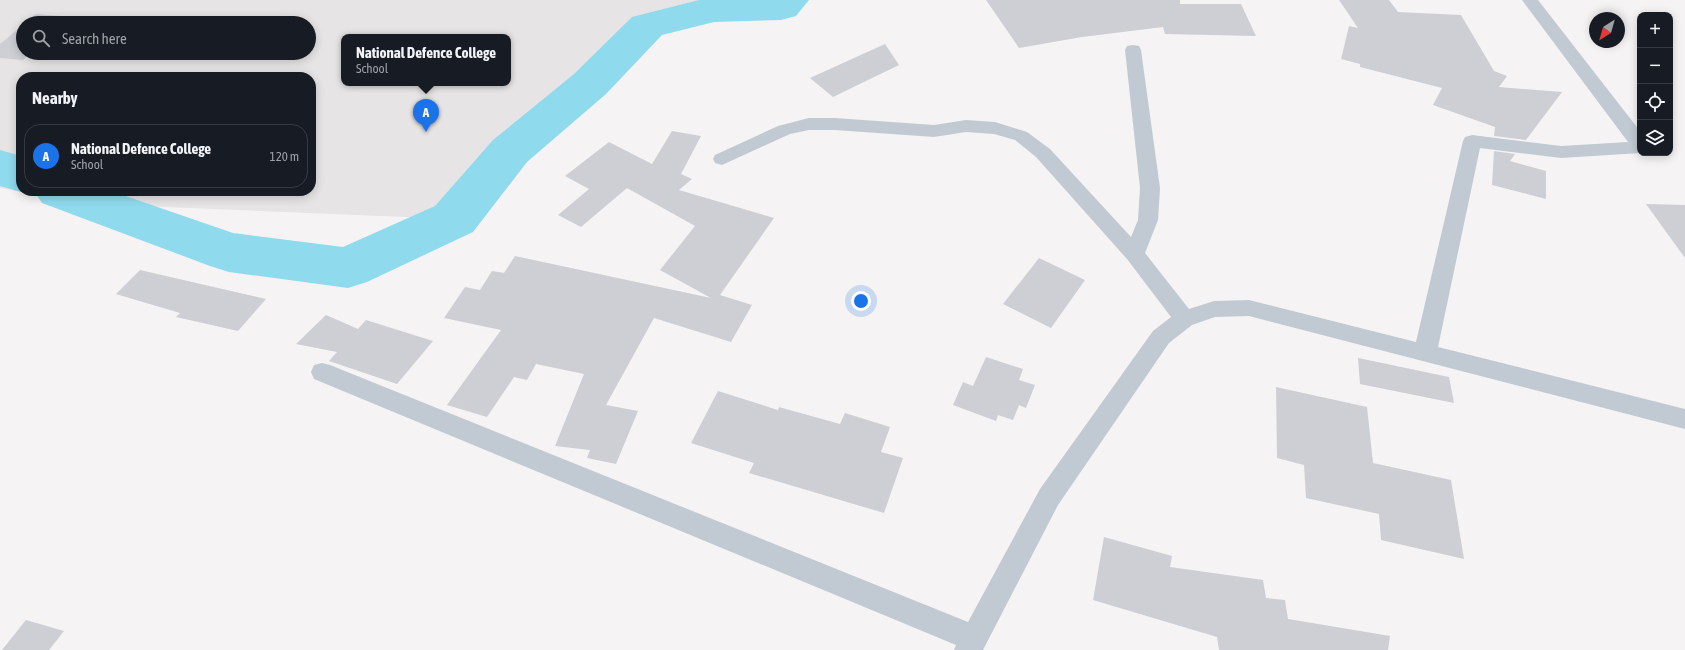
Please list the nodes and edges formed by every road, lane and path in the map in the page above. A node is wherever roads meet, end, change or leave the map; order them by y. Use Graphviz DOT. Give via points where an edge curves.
graph roads {
  1 [pos="1530,0"];
  2 [pos="1133,50"];
  3 [pos="1637,141"];
  4 [pos="1637,145"];
  5 [pos="722,159"];
  6 [pos="1134,254"];
  7 [pos="1184,319"];
  8 [pos="1425,353"];
  9 [pos="322,372"];
  10 [pos="1685,419"];
  11 [pos="971,644"];
  1 -- 3 [label="street"];
  2 -- 6 [label="street" via="1150,188 1148,220"];
  4 -- 8 [label="street" via="1561,152 1472,141"];
  5 -- 6 [label="street" via="784,130 809,124 927,131 966,126 995,128 1021,136 1043,153"];
  6 -- 7 [label="street"];
  7 -- 8 [label="street" via="1214,309 1249,308"];
  7 -- 11 [label="street" via="1161,337 1048,497"];
  8 -- 10 [label="street"];
  9 -- 11 [label="street"];
}
